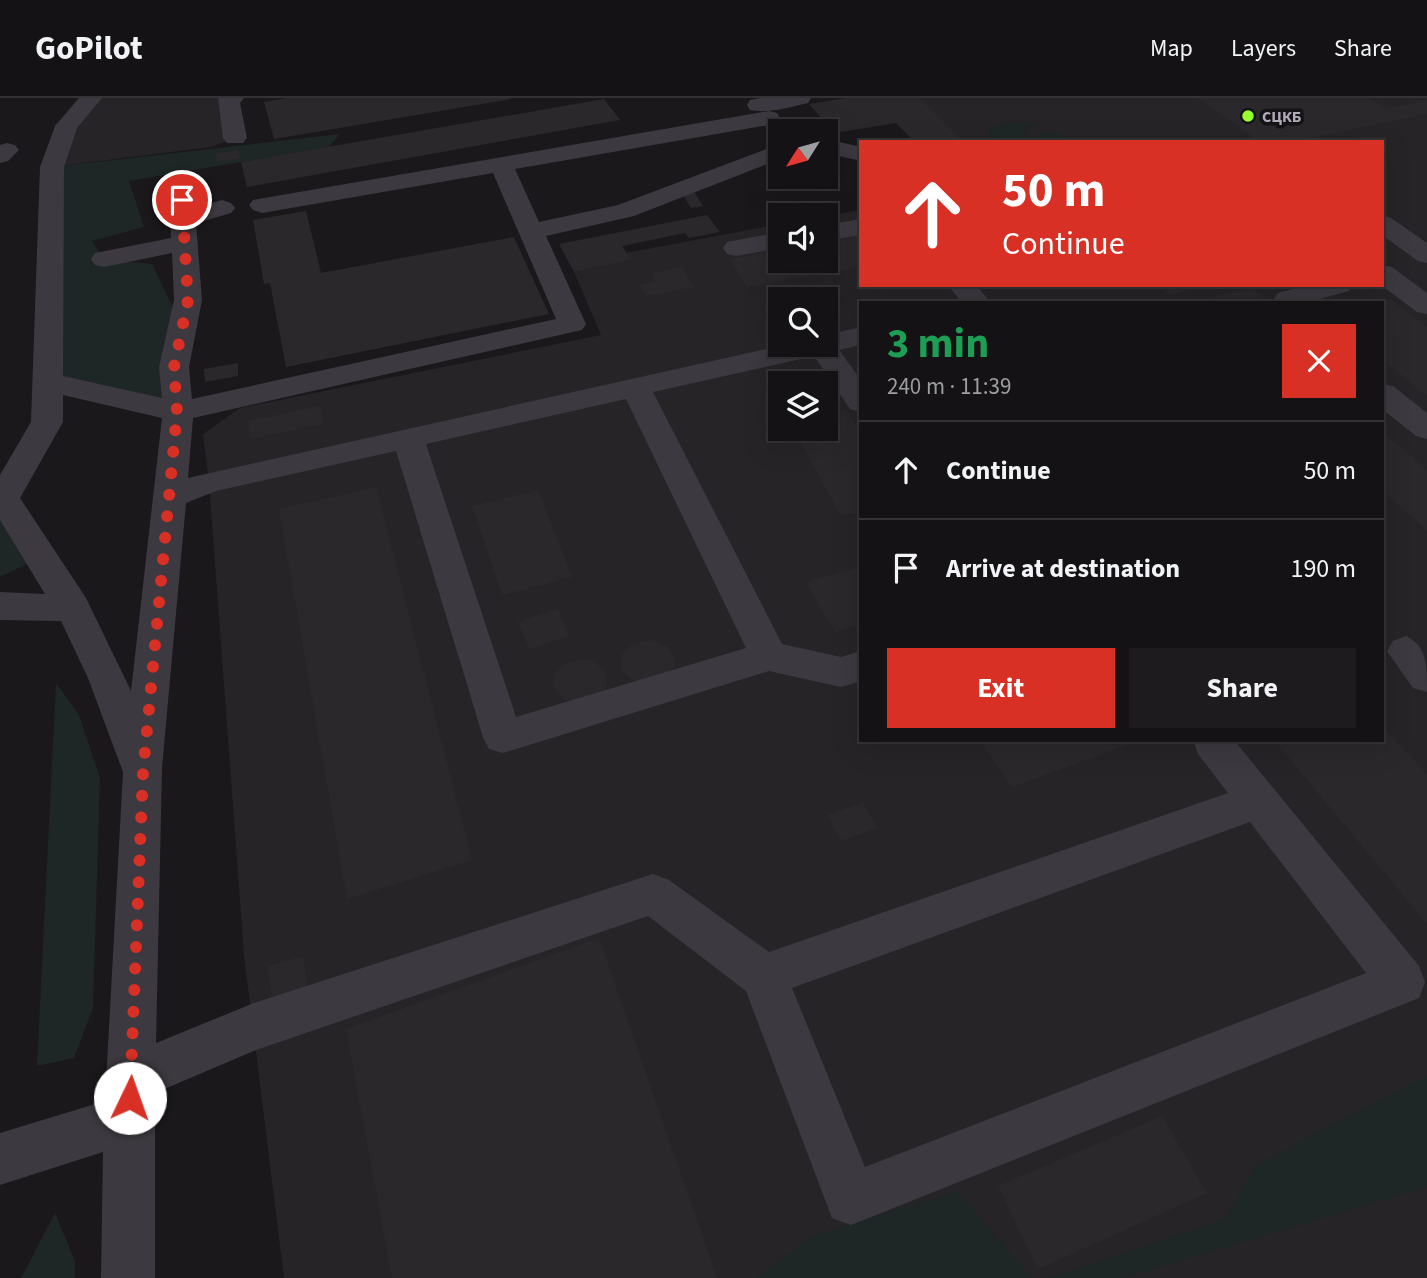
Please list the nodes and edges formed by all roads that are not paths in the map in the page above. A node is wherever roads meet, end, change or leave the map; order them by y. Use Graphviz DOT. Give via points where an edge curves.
graph roads {
  1 [pos="91,98"];
  2 [pos="233,98"];
  3 [pos="800,98"];
  4 [pos="767,113"];
  5 [pos="235,138"];
  6 [pos="838,149"];
  7 [pos="859,154"];
  8 [pos="768,155"];
  9 [pos="501,164"];
  10 [pos="181,182"];
  11 [pos="262,205"];
  12 [pos="222,208"];
  13 [pos="859,227"];
  14 [pos="184,231"];
  15 [pos="531,231"];
  16 [pos="838,231"];
  17 [pos="1389,234"];
  18 [pos="768,242"];
  19 [pos="736,248"];
  20 [pos="1427,255"];
  21 [pos="104,259"];
  22 [pos="1384,274"];
  23 [pos="963,287"];
  24 [pos="1329,287"];
  25 [pos="1283,296"];
  26 [pos="975,301"];
  27 [pos="1427,306"];
  28 [pos="859,336"];
  29 [pos="838,341"];
  30 [pos="769,357"];
  31 [pos="831,357"];
  32 [pos="48,382"];
  33 [pos="635,387"];
  34 [pos="1384,395"];
  35 [pos="859,399"];
  36 [pos="177,412"];
  37 [pos="1427,429"];
  38 [pos="408,438"];
  39 [pos="2,495"];
  40 [pos="169,496"];
  41 [pos="0,606"];
  42 [pos="74,608"];
  43 [pos="769,656"];
  44 [pos="859,667"];
  45 [pos="1212,742"];
  46 [pos="143,772"];
  47 [pos="1258,801"];
  48 [pos="764,976"];
  49 [pos="130,1098"];
  50 [pos="0,1159"];
  51 [pos="128,1278"];
  1 -- 32 [label="street" via="66,126 52,167"];
  2 -- 5 [label="street" via="228,99"];
  3 -- 4 [label="street"];
  4 -- 9 [label="street"];
  6 -- 7 [label="street"];
  8 -- 15 [label="street" via="625,211"];
  9 -- 11 [label="street"];
  9 -- 15 [label="street"];
  10 -- 14 [label="street"];
  12 -- 14 [label="street"];
  13 -- 16 [label="street"];
  14 -- 21 [label="street"];
  14 -- 36 [label="street" via="188,300 174,367"];
  15 -- 36 [label="street" via="572,324"];
  17 -- 20 [label="street"];
  18 -- 19 [label="street"];
  22 -- 27 [label="street"];
  23 -- 26 [label="street"];
  24 -- 25 [label="street"];
  28 -- 29 [label="street"];
  30 -- 33 [label="street"];
  31 -- 35 [label="street"];
  32 -- 36 [label="street"];
  32 -- 39 [label="street" via="47,422"];
  33 -- 38 [label="street"];
  33 -- 43 [label="street"];
  34 -- 37 [label="street"];
  36 -- 40 [label="street"];
  38 -- 40 [label="street" via="209,482"];
  38 -- 43 [label="street" via="503,737"];
  39 -- 42 [label="street"];
  40 -- 46 [label="street"];
  41 -- 42 [label="street"];
  42 -- 46 [label="street"];
  43 -- 44 [label="street" via="841,672"];
  45 -- 47 [label="street"];
  46 -- 49 [label="street"];
  47 -- 48 [label="street"];
  47 -- 48 [label="street" via="1402,982 850,1199"];
  48 -- 49 [label="street" via="653,894 254,1027"];
  49 -- 50 [label="street"];
  49 -- 51 [label="street"];
}
